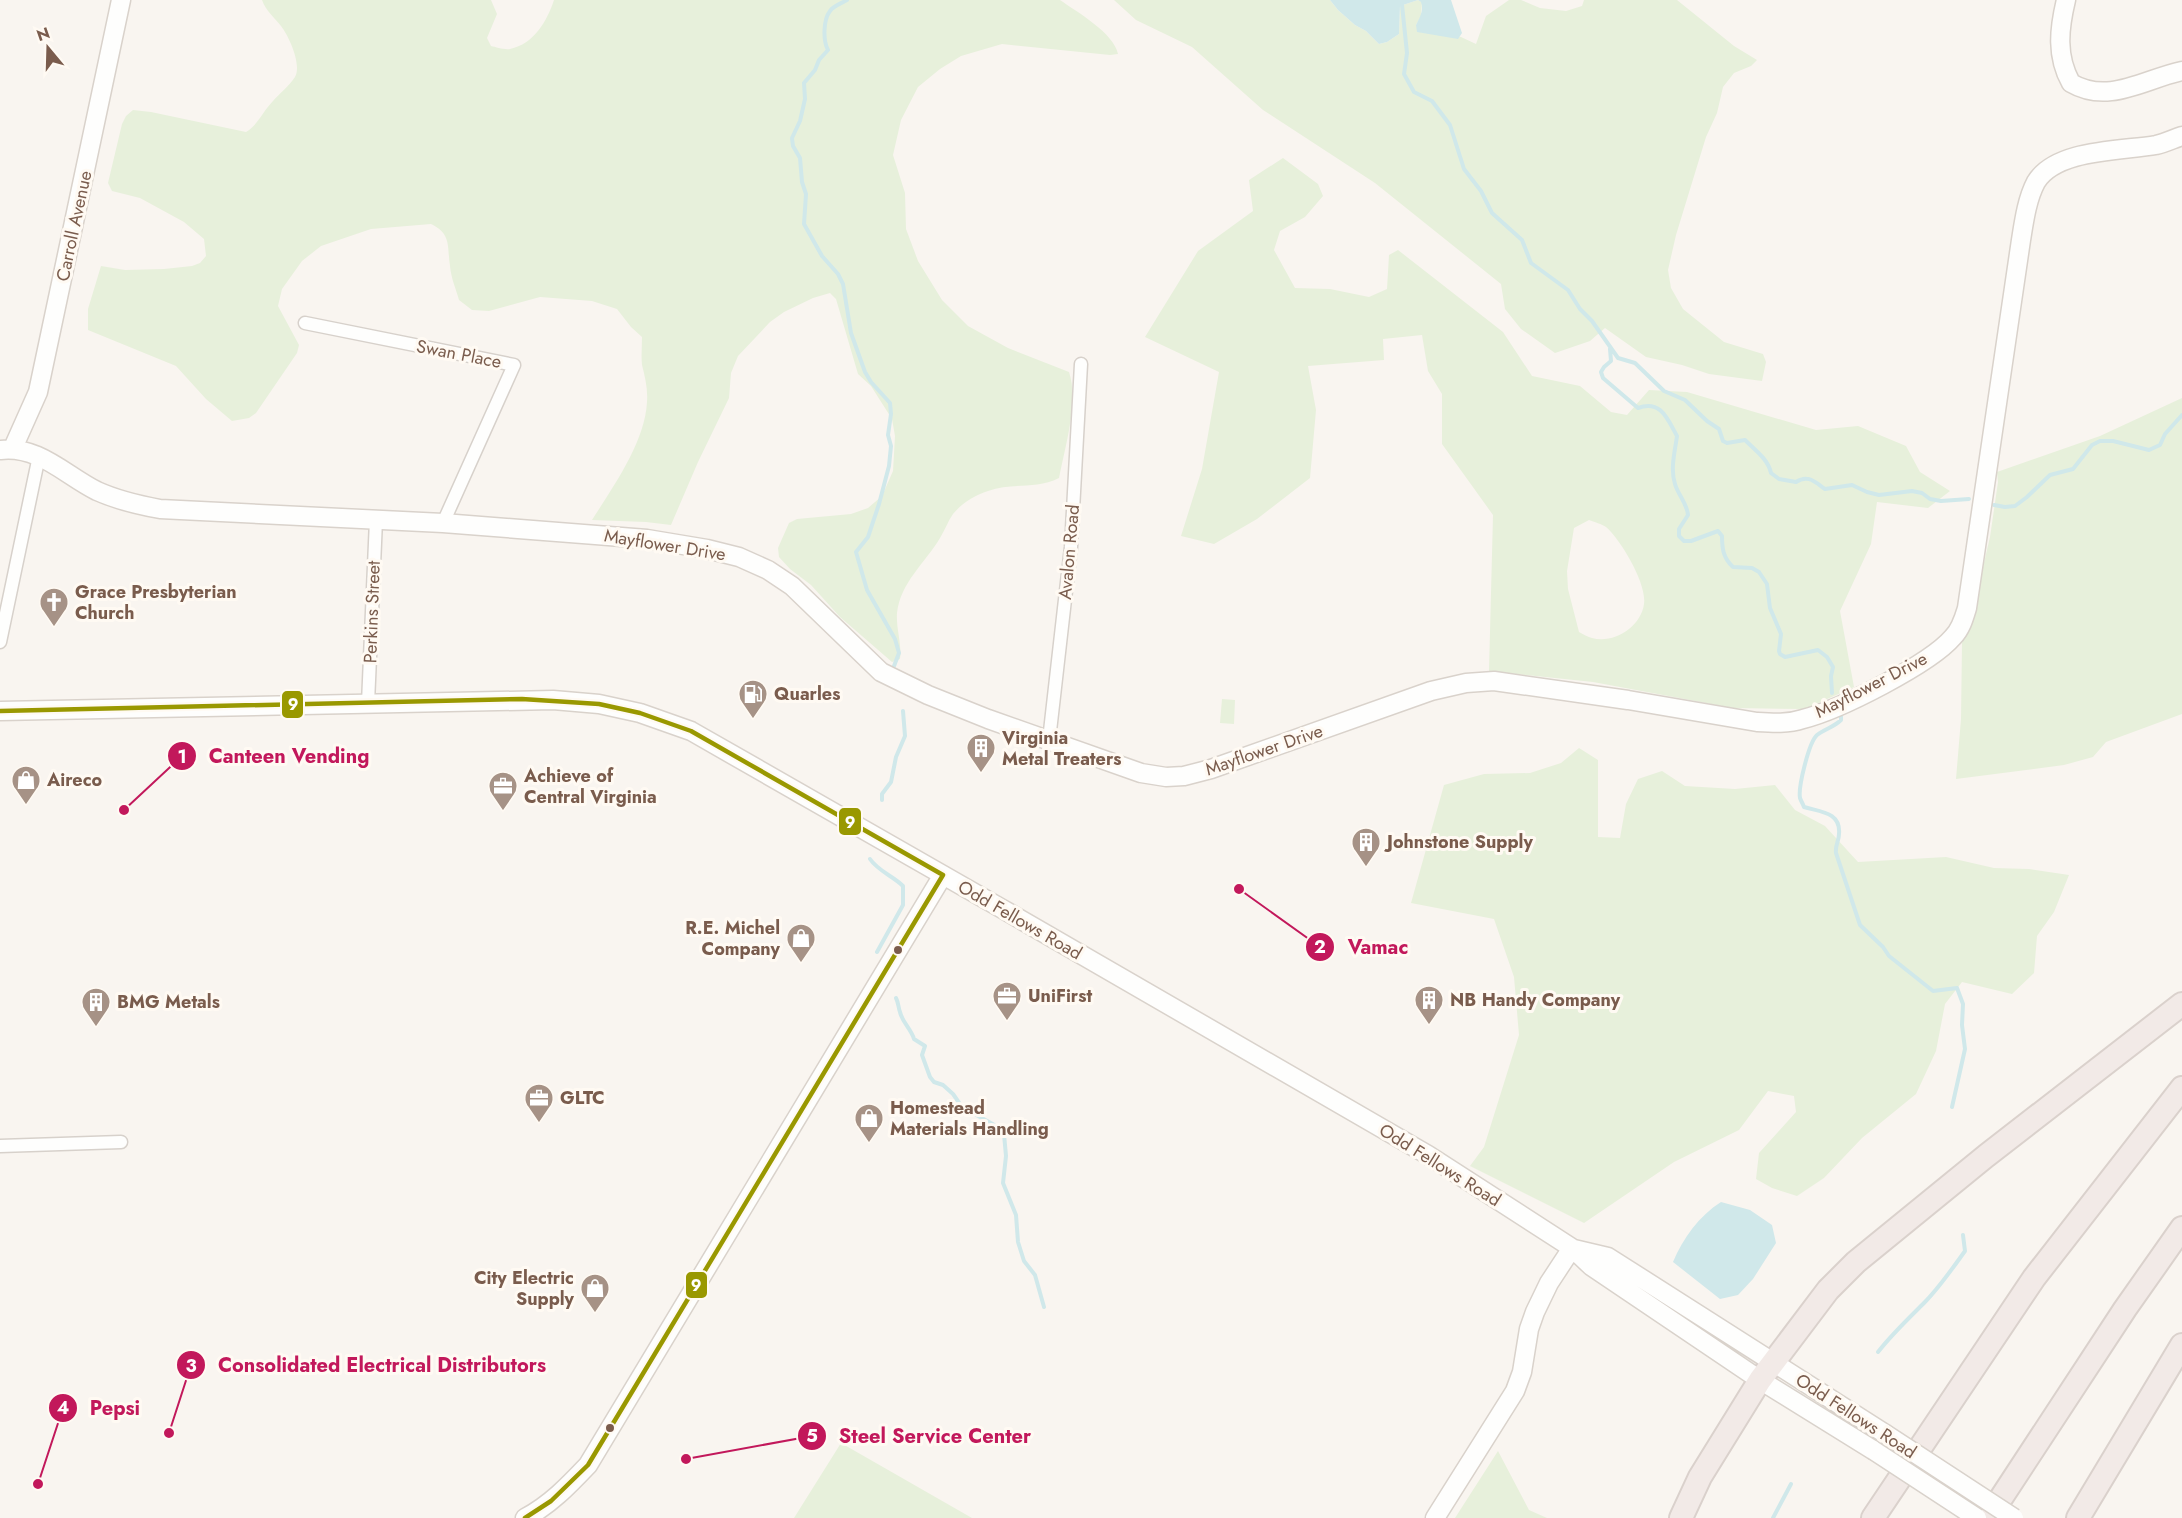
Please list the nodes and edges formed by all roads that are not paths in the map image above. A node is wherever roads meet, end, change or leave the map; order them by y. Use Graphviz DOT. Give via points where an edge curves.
graph roads {
  1 [pos="121,0"];
  2 [pos="2066,0"];
  3 [pos="2182,71"];
  4 [pos="2182,136"];
  5 [pos="304,323"];
  6 [pos="1081,364"];
  7 [pos="6,449"];
  8 [pos="39,456"];
  9 [pos="376,520"];
  10 [pos="443,523"];
  11 [pos="0,642"];
  12 [pos="368,703"];
  13 [pos="0,711"];
  14 [pos="1049,740"];
  15 [pos="943,875"];
  16 [pos="2182,1004"];
  17 [pos="2182,1088"];
  18 [pos="121,1142"];
  19 [pos="0,1146"];
  20 [pos="2182,1228"];
  21 [pos="1572,1248"];
  22 [pos="2182,1345"];
  23 [pos="1766,1371"];
  24 [pos="525,1518"];
  25 [pos="1436,1518"];
  26 [pos="1681,1518"];
  27 [pos="1873,1518"];
  28 [pos="1977,1518"];
  29 [pos="1988,1518"];
  30 [pos="2014,1518"];
  31 [pos="2078,1518"];
  1 -- 7 [label="street, Carroll Avenue" via="38,392"];
  2 -- 3 [label="street" via="2059,43 2071,84 2091,92 2110,92"];
  4 -- 14 [label="street, Mayflower Drive" via="2066,160 2050,168 2036,183 2021,240 1967,608 1961,626 1942,648 1842,705 1778,724 1494,681 1466,682 1211,769 1166,777 1141,773"];
  5 -- 10 [label="street, Swan Place" via="514,365"];
  6 -- 14 [label="street, Avalon Road" via="1071,546"];
  7 -- 8 [label="street, Mayflower Drive"];
  8 -- 9 [label="street, Mayflower Drive" via="96,490 129,503 180,510"];
  8 -- 11 [label="street"];
  9 -- 10 [label="street, Mayflower Drive"];
  9 -- 12 [label="street, Perkins Street"];
  10 -- 14 [label="street, Mayflower Drive" via="647,539 739,557 792,586 881,672 928,695"];
  12 -- 13 [label="street, Odd Fellows Road"];
  12 -- 15 [label="street, Odd Fellows Road" via="554,700 599,704 640,714 691,731"];
  15 -- 21 [label="street, Odd Fellows Road" via="1428,1155"];
  15 -- 24 [label="street" via="588,1465 540,1510"];
  16 -- 23 [label="highway" via="1856,1262 1828,1290"];
  17 -- 27 [label="highway" via="2034,1278"];
  18 -- 19 [label="street"];
  20 -- 29 [label="highway"];
  21 -- 23 [label="street, Odd Fellows Road" via="1591,1266"];
  21 -- 25 [label="street" via="1535,1312 1515,1391"];
  22 -- 31 [label="highway"];
  23 -- 26 [label="highway" via="1700,1477"];
  23 -- 28 [label="street, Odd Fellows Road, bridge" via="1873,1450"];
  23 -- 30 [label="street, Odd Fellows Road, bridge" via="1884,1433"];
}
